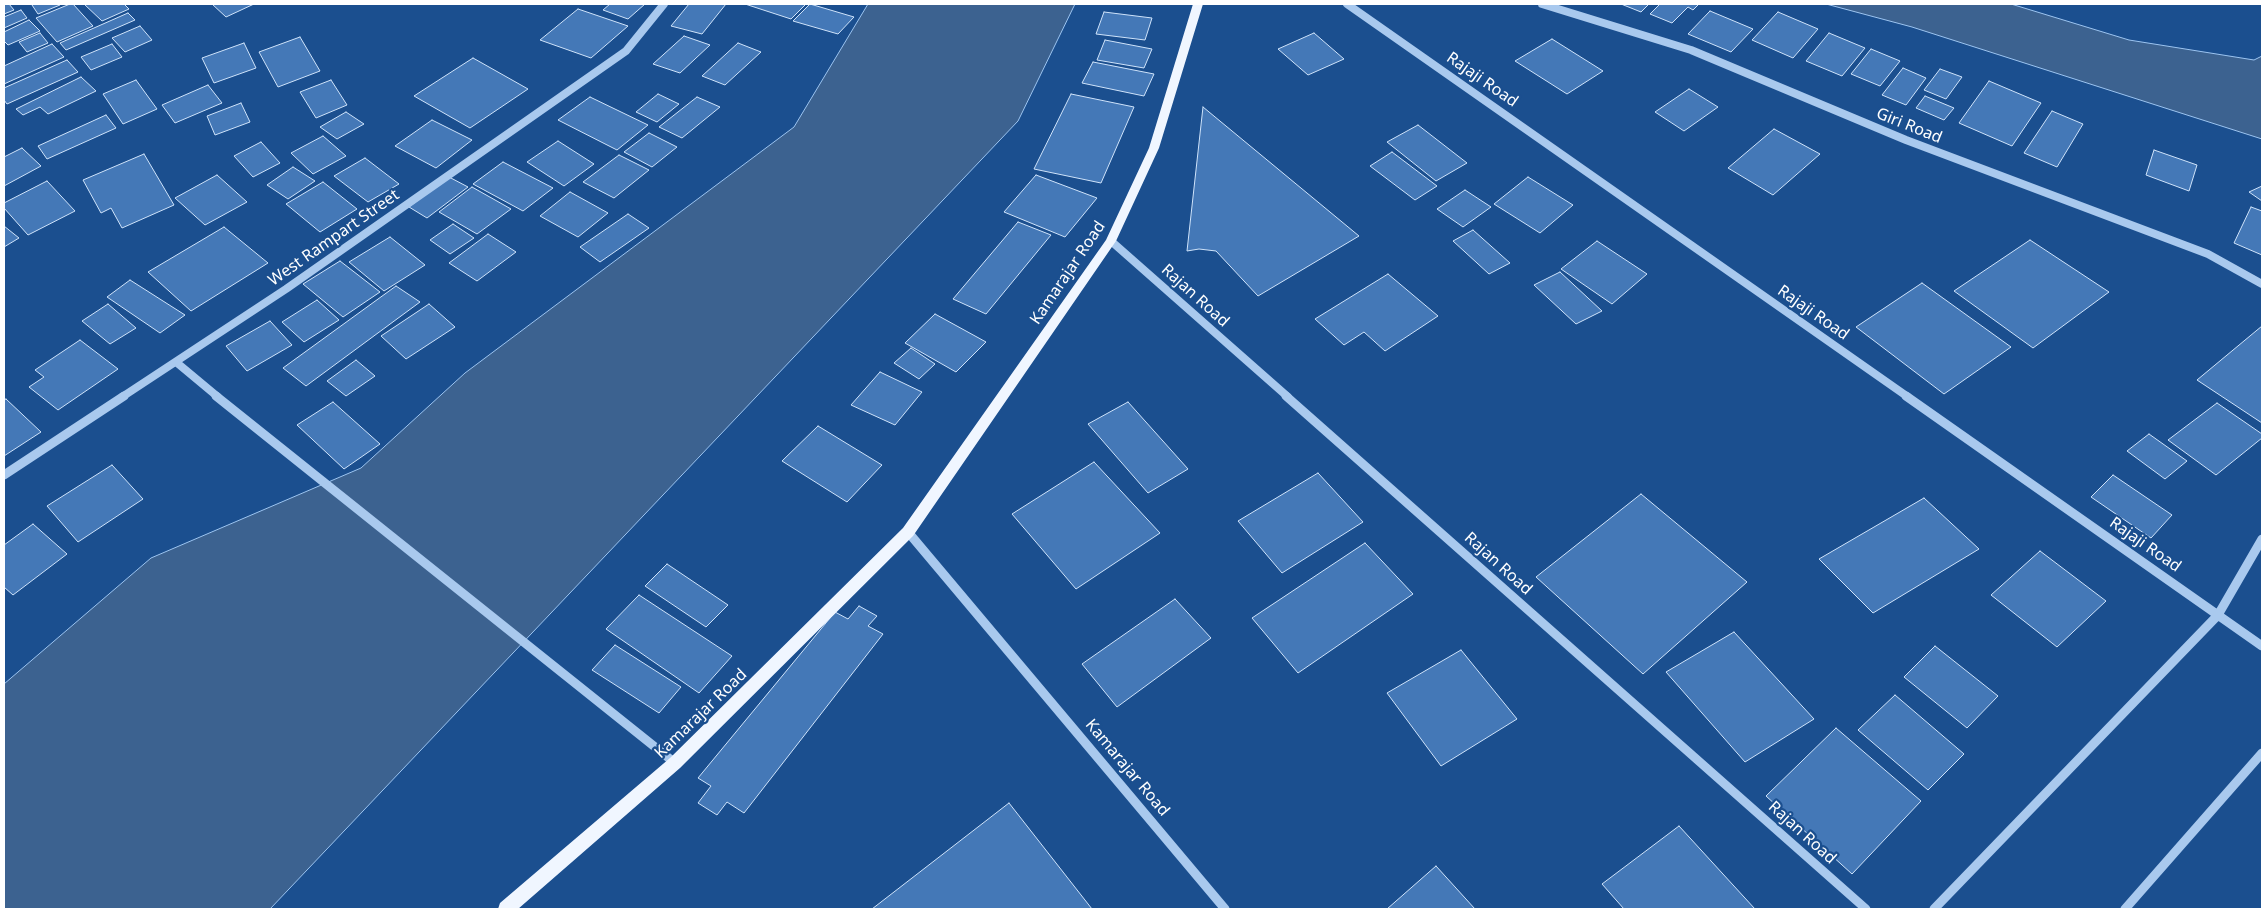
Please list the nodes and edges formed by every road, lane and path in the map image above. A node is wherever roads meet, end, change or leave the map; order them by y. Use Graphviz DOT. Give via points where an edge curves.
graph roads {
  1 [pos="664,4"];
  2 [pos="1198,4"];
  3 [pos="1347,4"];
  4 [pos="1542,4"];
  5 [pos="1111,242"];
  6 [pos="2262,284"];
  7 [pos="176,362"];
  8 [pos="4,475"];
  9 [pos="908,532"];
  10 [pos="2262,539"];
  11 [pos="2218,615"];
  12 [pos="2262,646"];
  13 [pos="2262,753"];
  14 [pos="674,763"];
  15 [pos="506,909"];
  16 [pos="1225,909"];
  17 [pos="1866,909"];
  18 [pos="1934,909"];
  19 [pos="2125,909"];
  1 -- 7 [label="street, West Rampart Street" via="626,51"];
  2 -- 5 [label="main road, Kamarajar Road" via="1154,148"];
  3 -- 11 [label="street, Rajaji Road"];
  4 -- 6 [label="street, Giri Road" via="1691,50 1906,140 2208,254"];
  5 -- 9 [label="main road, Kamarajar Road"];
  5 -- 17 [label="street, Rajan Road"];
  7 -- 8 [label="street, West Rampart Street"];
  7 -- 14 [label="street"];
  9 -- 14 [label="main road, Kamarajar Road"];
  9 -- 16 [label="street, Kamarajar Road"];
  10 -- 11 [label="street"];
  11 -- 12 [label="street, Rajaji Road"];
  11 -- 18 [label="street"];
  13 -- 19 [label="street"];
  14 -- 15 [label="main road, Kamarajar Road"];
}
